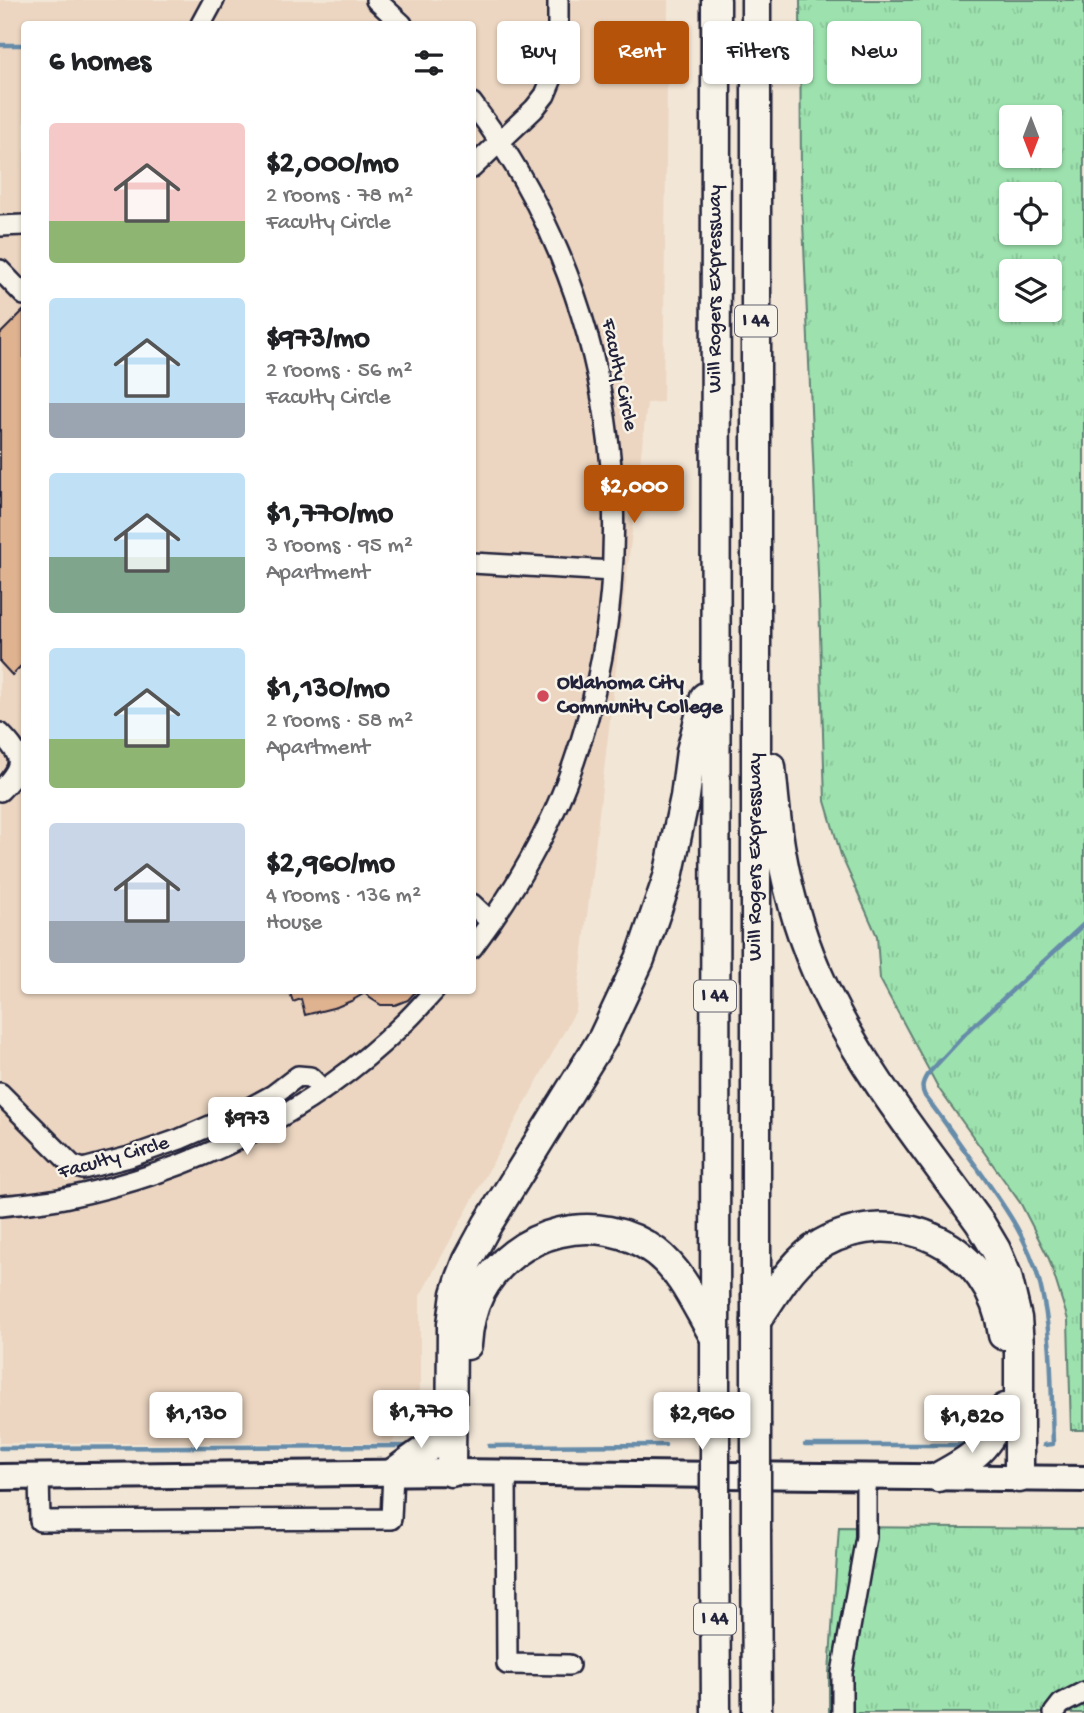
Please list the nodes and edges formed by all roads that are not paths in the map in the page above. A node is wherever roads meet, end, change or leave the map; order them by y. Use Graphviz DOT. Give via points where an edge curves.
graph roads {
  1 [pos="214,0"];
  2 [pos="376,0"];
  3 [pos="558,0"];
  4 [pos="716,0"];
  5 [pos="756,0"];
  6 [pos="203,21"];
  7 [pos="399,21"];
  8 [pos="476,108"];
  9 [pos="500,141"];
  10 [pos="476,164"];
  11 [pos="21,225"];
  12 [pos="0,226"];
  13 [pos="0,270"];
  14 [pos="21,292"];
  15 [pos="476,563"];
  16 [pos="612,571"];
  17 [pos="755,642"];
  18 [pos="715,654"];
  19 [pos="0,733"];
  20 [pos="0,791"];
  21 [pos="476,908"];
  22 [pos="491,922"];
  23 [pos="476,943"];
  24 [pos="431,994"];
  25 [pos="323,1090"];
  26 [pos="0,1093"];
  27 [pos="0,1206"];
  28 [pos="757,1321"];
  29 [pos="715,1339"];
  30 [pos="451,1407"];
  31 [pos="1005,1408"];
  32 [pos="458,1472"];
  33 [pos="393,1473"];
  34 [pos="506,1473"];
  35 [pos="39,1476"];
  36 [pos="866,1476"];
  37 [pos="0,1477"];
  38 [pos="938,1477"];
  39 [pos="1012,1478"];
  40 [pos="1084,1479"];
  41 [pos="569,1665"];
  42 [pos="1084,1692"];
  43 [pos="716,1713"];
  44 [pos="757,1713"];
  45 [pos="842,1713"];
  46 [pos="1054,1713"];
  1 -- 6 [label="street"];
  2 -- 7 [label="street"];
  3 -- 9 [label="street" via="558,50 551,83 540,102"];
  4 -- 18 [label="highway, Will Rogers Expressway / I 44"];
  5 -- 17 [label="highway, Will Rogers Expressway / I 44"];
  8 -- 9 [label="street, Faculty Circle"];
  9 -- 10 [label="street"];
  9 -- 16 [label="street, Faculty Circle" via="552,235 595,360 613,474"];
  11 -- 12 [label="street"];
  13 -- 14 [label="street"];
  15 -- 16 [label="street"];
  16 -- 22 [label="street, Faculty Circle" via="600,670 574,764 539,844"];
  17 -- 28 [label="highway, Will Rogers Expressway / I 44"];
  17 -- 39 [label="highway" via="781,851 819,975 859,1054 980,1223 1007,1276 1019,1345"];
  18 -- 29 [label="highway, Will Rogers Expressway / I 44"];
  18 -- 30 [label="highway" via="668,877 640,959 586,1069 487,1225 461,1278 452,1324"];
  19 -- 20 [label="street" via="19,760 18,770"];
  21 -- 22 [label="street"];
  22 -- 23 [label="street, Faculty Circle"];
  24 -- 25 [label="street, Faculty Circle" via="402,1026"];
  25 -- 26 [label="street" via="310,1077 298,1076 273,1095 208,1128 83,1169 72,1165"];
  25 -- 27 [label="street, Faculty Circle" via="273,1121 182,1164 76,1195"];
  28 -- 31 [label="highway" via="786,1277 821,1244 870,1228 923,1233 942,1241 971,1264 994,1301 1005,1347"];
  28 -- 44 [label="highway, Will Rogers Expressway / I 44, bridge"];
  29 -- 32 [label="highway" via="669,1264 627,1236 580,1228 527,1245 503,1262 473,1310"];
  29 -- 43 [label="highway, Will Rogers Expressway / I 44, bridge"];
  30 -- 32 [label="highway"];
  30 -- 33 [label="highway" via="429,1447"];
  31 -- 38 [label="highway" via="982,1448"];
  31 -- 39 [label="highway"];
  32 -- 33 [label="main road"];
  32 -- 34 [label="main road"];
  33 -- 35 [label="main road"];
  33 -- 35 [label="street" via="391,1519 40,1521"];
  34 -- 36 [label="main road"];
  34 -- 41 [label="street" via="507,1664"];
  35 -- 37 [label="main road"];
  36 -- 38 [label="main road"];
  36 -- 45 [label="street" via="866,1537 842,1673"];
  38 -- 39 [label="main road"];
  39 -- 40 [label="main road"];
  42 -- 46 [label="street"];
}
